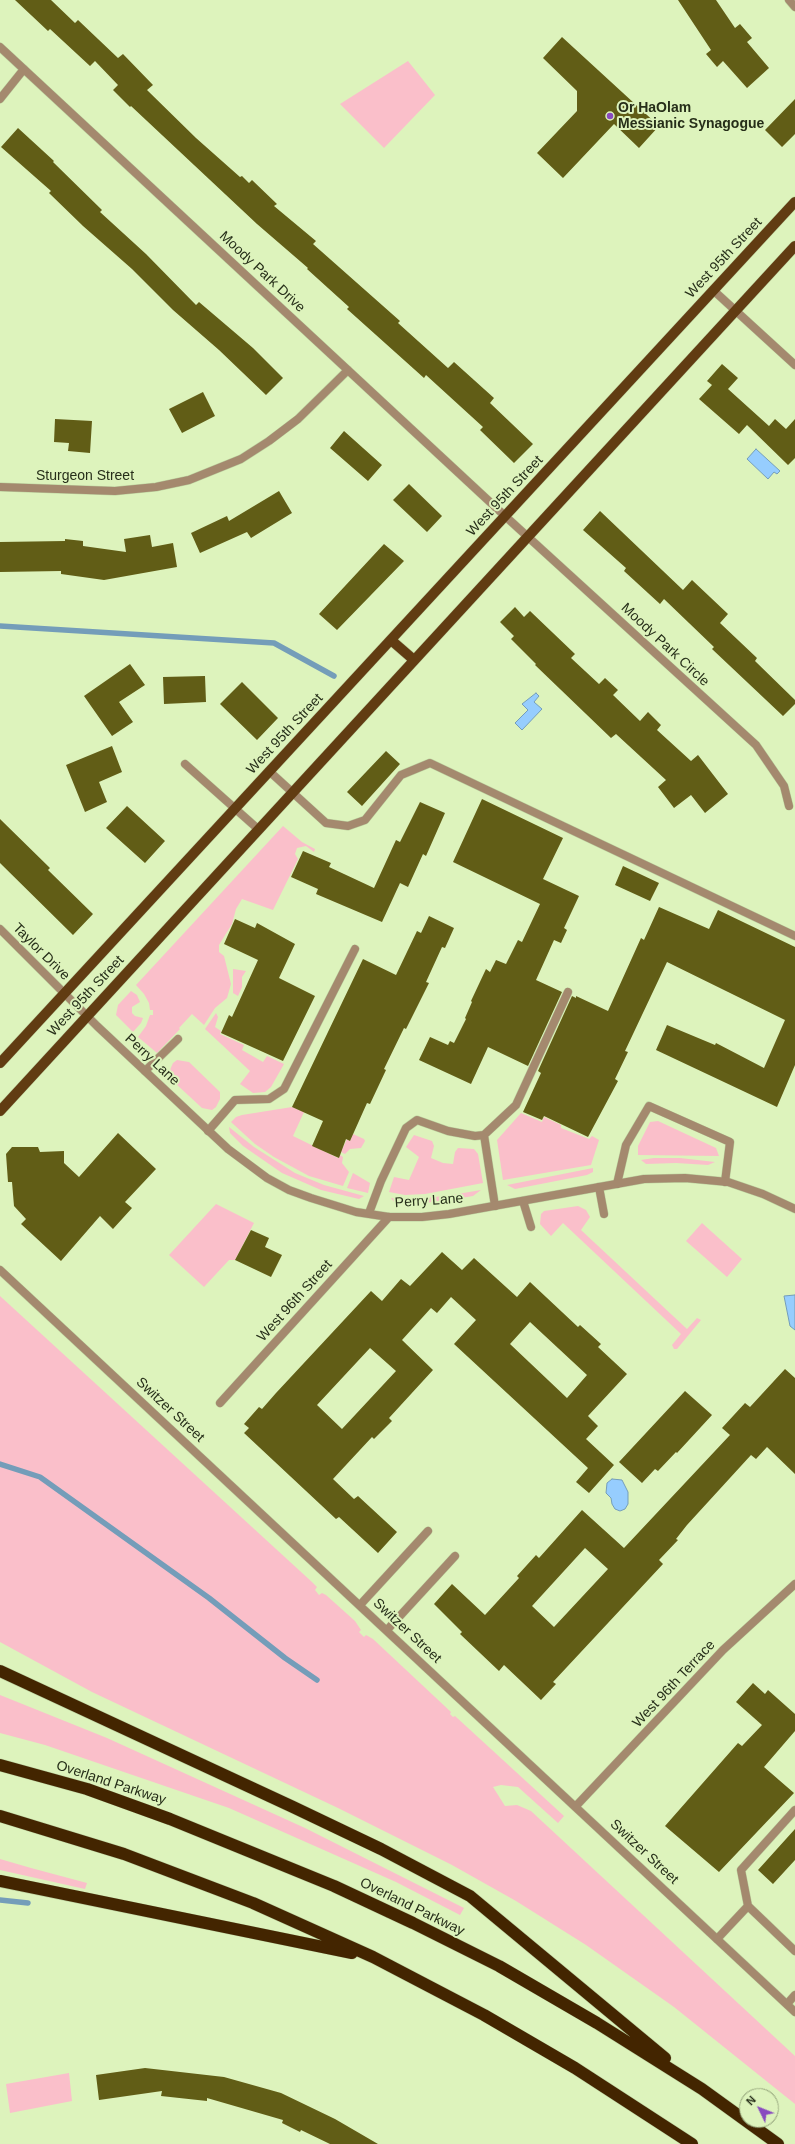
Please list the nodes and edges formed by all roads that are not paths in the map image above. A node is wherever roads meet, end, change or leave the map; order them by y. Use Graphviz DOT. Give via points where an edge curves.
graph roads {
  1 [pos="789,0"];
  2 [pos="795,7"];
  3 [pos="0,47"];
  4 [pos="24,69"];
  5 [pos="0,100"];
  6 [pos="795,202"];
  7 [pos="795,246"];
  8 [pos="713,290"];
  9 [pos="736,310"];
  10 [pos="795,365"];
  11 [pos="348,370"];
  12 [pos="0,487"];
  13 [pos="505,516"];
  14 [pos="528,537"];
  15 [pos="391,640"];
  16 [pos="414,660"];
  17 [pos="186,764"];
  18 [pos="269,772"];
  19 [pos="292,792"];
  20 [pos="789,806"];
  21 [pos="234,808"];
  22 [pos="258,829"];
  23 [pos="0,929"];
  24 [pos="795,936"];
  25 [pos="354,949"];
  26 [pos="568,992"];
  27 [pos="64,994"];
  28 [pos="86,1016"];
  29 [pos="178,1039"];
  30 [pos="0,1063"];
  31 [pos="145,1071"];
  32 [pos="0,1111"];
  33 [pos="208,1131"];
  34 [pos="484,1135"];
  35 [pos="725,1182"];
  36 [pos="617,1184"];
  37 [pos="599,1187"];
  38 [pos="523,1201"];
  39 [pos="495,1206"];
  40 [pos="795,1208"];
  41 [pos="369,1214"];
  42 [pos="604,1214"];
  43 [pos="389,1217"];
  44 [pos="531,1227"];
  45 [pos="0,1270"];
  46 [pos="220,1403"];
  47 [pos="428,1531"];
  48 [pos="455,1556"];
  49 [pos="794,1585"];
  50 [pos="360,1604"];
  51 [pos="387,1630"];
  52 [pos="0,1671"];
  53 [pos="0,1765"];
  54 [pos="576,1806"];
  55 [pos="795,1810"];
  56 [pos="0,1816"];
  57 [pos="0,1881"];
  58 [pos="748,1906"];
  59 [pos="717,1939"];
  60 [pos="795,1951"];
  61 [pos="373,1957"];
  62 [pos="795,1995"];
  63 [pos="787,2004"];
  64 [pos="795,2012"];
  65 [pos="702,2089"];
  66 [pos="692,2144"];
  67 [pos="778,2144"];
  1 -- 2 [label="street"];
  3 -- 4 [label="street, Moody Park Drive"];
  4 -- 5 [label="street"];
  4 -- 11 [label="street, Moody Park Drive"];
  6 -- 8 [label="main road, West 95th Street"];
  7 -- 9 [label="main road, West 95th Street"];
  8 -- 9 [label="street"];
  8 -- 13 [label="main road, West 95th Street"];
  9 -- 10 [label="street"];
  9 -- 14 [label="main road, West 95th Street"];
  11 -- 12 [label="street, Sturgeon Street" via="298,419 270,441 241,459 189,480 115,492"];
  11 -- 13 [label="street, Moody Park Drive"];
  13 -- 14 [label="street, Moody Park Circle"];
  13 -- 15 [label="main road, West 95th Street"];
  14 -- 16 [label="main road, West 95th Street"];
  14 -- 20 [label="street, Moody Park Circle" via="756,745 784,786"];
  15 -- 16 [label="main road"];
  15 -- 18 [label="main road, West 95th Street"];
  16 -- 19 [label="main road, West 95th Street"];
  17 -- 21 [label="street"];
  18 -- 19 [label="street"];
  18 -- 21 [label="main road, West 95th Street"];
  19 -- 22 [label="main road, West 95th Street"];
  19 -- 24 [label="street" via="326,822 348,826 365,820 401,775 430,763"];
  21 -- 22 [label="street"];
  21 -- 27 [label="main road, West 95th Street"];
  22 -- 28 [label="main road, West 95th Street"];
  23 -- 27 [label="street, Taylor Drive"];
  25 -- 33 [label="street" via="284,1089 269,1099 235,1100"];
  26 -- 34 [label="street" via="516,1105"];
  27 -- 28 [label="street, Perry Lane"];
  27 -- 30 [label="main road, West 95th Street"];
  28 -- 31 [label="street, Perry Lane"];
  28 -- 32 [label="main road, West 95th Street"];
  29 -- 31 [label="street"];
  31 -- 33 [label="street, Perry Lane"];
  33 -- 41 [label="street, Perry Lane" via="248,1164 288,1190"];
  34 -- 39 [label="street"];
  34 -- 41 [label="street" via="448,1131 417,1120 406,1128 381,1181"];
  35 -- 36 [label="street, Perry Lane" via="685,1178 644,1179"];
  35 -- 36 [label="street" via="730,1142 649,1106 626,1145"];
  35 -- 40 [label="street, Perry Lane"];
  36 -- 37 [label="street, Perry Lane"];
  37 -- 38 [label="street, Perry Lane"];
  37 -- 42 [label="street"];
  38 -- 39 [label="street, Perry Lane"];
  38 -- 44 [label="street"];
  39 -- 43 [label="street, Perry Lane" via="436,1216"];
  41 -- 43 [label="street, Perry Lane"];
  43 -- 46 [label="street, West 96th Street"];
  45 -- 50 [label="street, Switzer Street"];
  47 -- 50 [label="street"];
  48 -- 51 [label="street"];
  49 -- 54 [label="street, West 96th Terrace" via="723,1650"];
  50 -- 51 [label="street, Switzer Street"];
  51 -- 54 [label="street, Switzer Street"];
  52 -- 65 [label="highway" via="300,1810 470,1896"];
  53 -- 65 [label="highway, Overland Parkway" via="87,1789 170,1819 349,1893 499,1966 597,2023"];
  54 -- 59 [label="street, Switzer Street"];
  55 -- 58 [label="street" via="741,1870"];
  56 -- 61 [label="highway" via="124,1854 253,1903"];
  57 -- 61 [label="highway"];
  58 -- 59 [label="street"];
  58 -- 60 [label="street"];
  59 -- 63 [label="street, Switzer Street"];
  61 -- 66 [label="highway" via="484,2015 575,2068"];
  62 -- 63 [label="street"];
  63 -- 64 [label="street, Switzer Street"];
  65 -- 67 [label="highway, Overland Parkway"];
}
